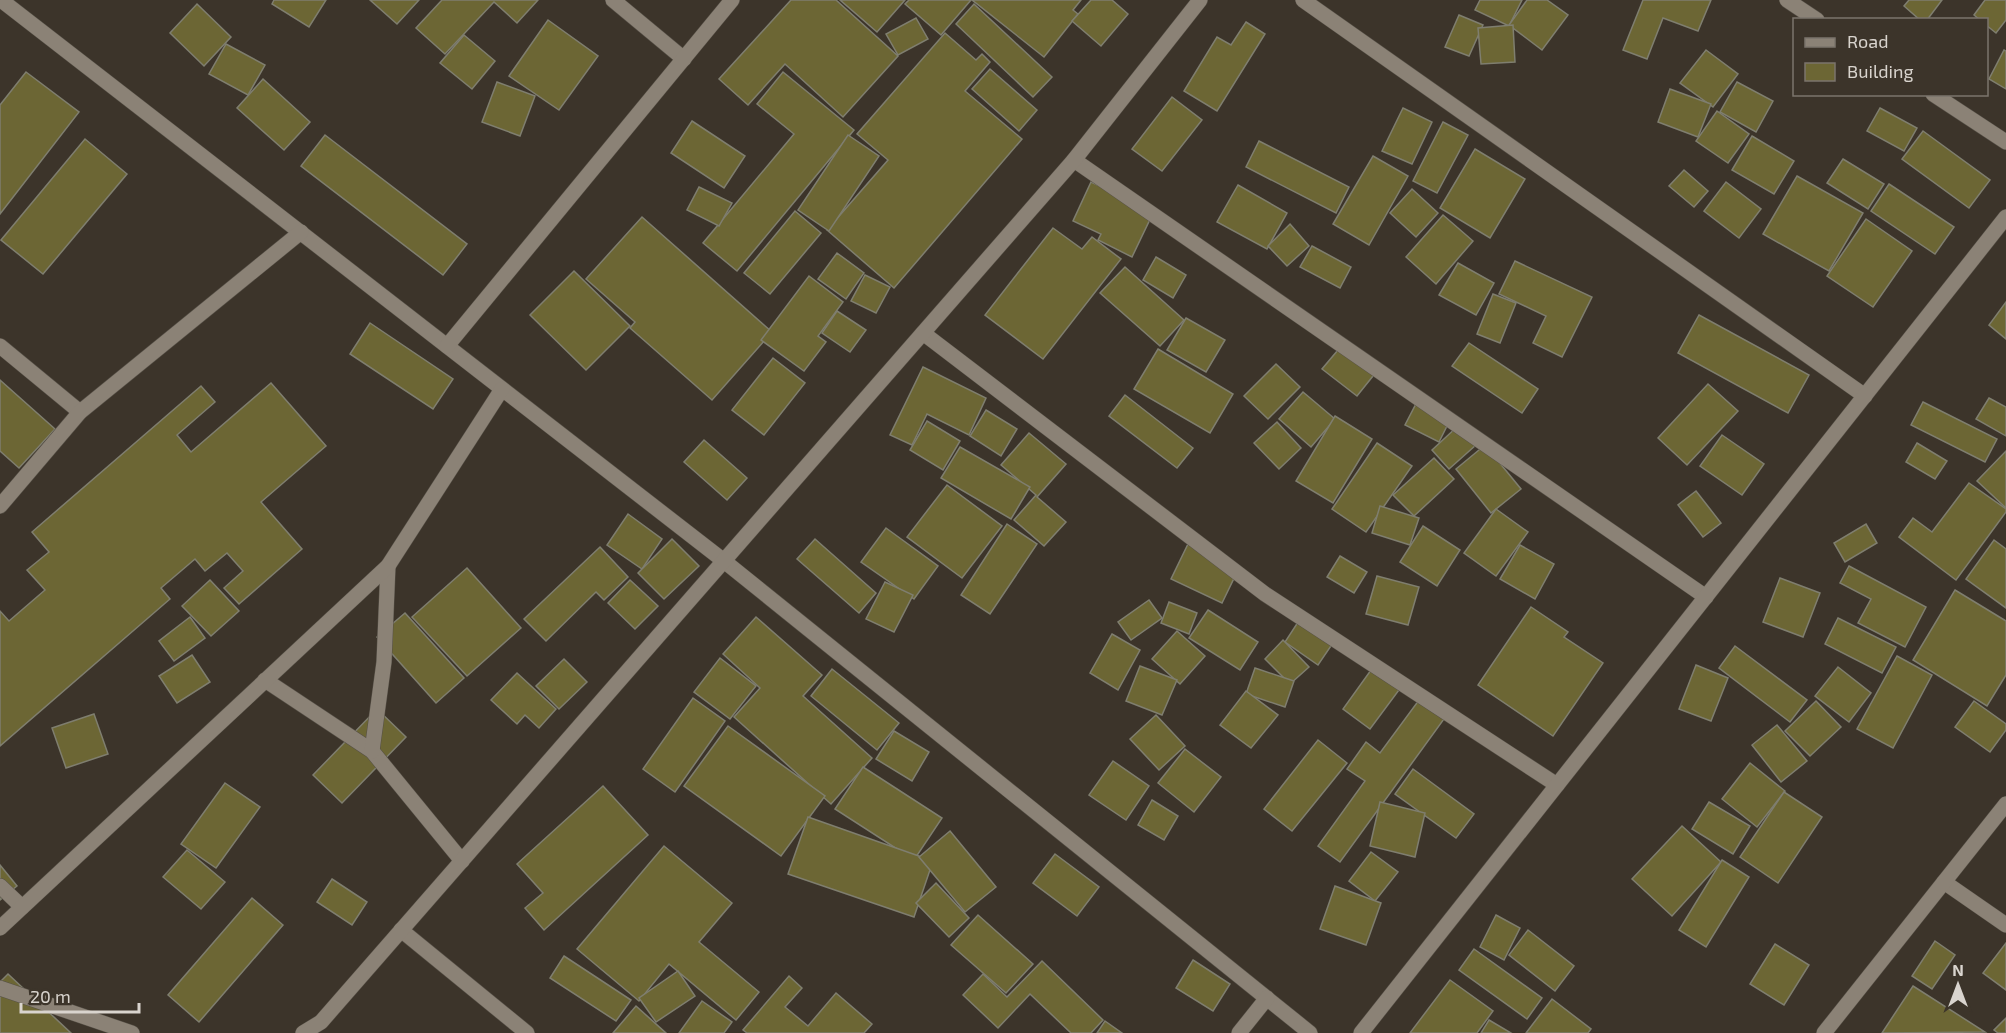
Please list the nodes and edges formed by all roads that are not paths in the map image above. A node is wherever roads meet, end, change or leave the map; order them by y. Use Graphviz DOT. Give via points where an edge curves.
graph roads {
  1 [pos="1,0"];
  2 [pos="613,0"];
  3 [pos="732,0"];
  4 [pos="1200,0"];
  5 [pos="1303,0"];
  6 [pos="1787,0"];
  7 [pos="1814,18"];
  8 [pos="684,59"];
  9 [pos="1936,96"];
  10 [pos="2006,142"];
  11 [pos="1074,160"];
  12 [pos="2006,217"];
  13 [pos="301,232"];
  14 [pos="923,333"];
  15 [pos="0,346"];
  16 [pos="447,346"];
  17 [pos="502,388"];
  18 [pos="1865,396"];
  19 [pos="80,412"];
  20 [pos="0,506"];
  21 [pos="724,561"];
  22 [pos="388,566"];
  23 [pos="1706,597"];
  24 [pos="265,680"];
  25 [pos="372,751"];
  26 [pos="1557,785"];
  27 [pos="2006,804"];
  28 [pos="462,861"];
  29 [pos="1944,882"];
  30 [pos="0,886"];
  31 [pos="22,907"];
  32 [pos="2006,925"];
  33 [pos="0,927"];
  34 [pos="401,930"];
  35 [pos="0,988"];
  36 [pos="1266,998"];
  37 [pos="132,1033"];
  38 [pos="303,1033"];
  39 [pos="527,1033"];
  40 [pos="1239,1033"];
  41 [pos="1310,1033"];
  42 [pos="1361,1033"];
  43 [pos="1824,1033"];
  1 -- 13 [label="street"];
  2 -- 8 [label="street"];
  3 -- 8 [label="street"];
  4 -- 11 [label="street"];
  5 -- 18 [label="street"];
  6 -- 7 [label="street"];
  8 -- 16 [label="street"];
  9 -- 10 [label="street"];
  11 -- 14 [label="street"];
  11 -- 23 [label="street"];
  12 -- 18 [label="street"];
  13 -- 16 [label="street"];
  13 -- 19 [label="street"];
  14 -- 21 [label="street"];
  14 -- 26 [label="street" via="1265,594"];
  15 -- 19 [label="street"];
  16 -- 17 [label="street"];
  17 -- 21 [label="street"];
  17 -- 22 [label="street"];
  18 -- 23 [label="street"];
  19 -- 20 [label="street"];
  21 -- 28 [label="street"];
  21 -- 36 [label="street"];
  22 -- 24 [label="street"];
  22 -- 25 [label="street" via="384,662"];
  23 -- 26 [label="street"];
  24 -- 25 [label="street"];
  24 -- 31 [label="street"];
  25 -- 28 [label="street"];
  26 -- 42 [label="street"];
  27 -- 29 [label="street"];
  28 -- 34 [label="street"];
  29 -- 32 [label="street"];
  29 -- 43 [label="street"];
  30 -- 31 [label="street"];
  31 -- 33 [label="street"];
  34 -- 38 [label="street" via="321,1022"];
  34 -- 39 [label="street"];
  35 -- 37 [label="street"];
  36 -- 40 [label="street"];
  36 -- 41 [label="street"];
}
